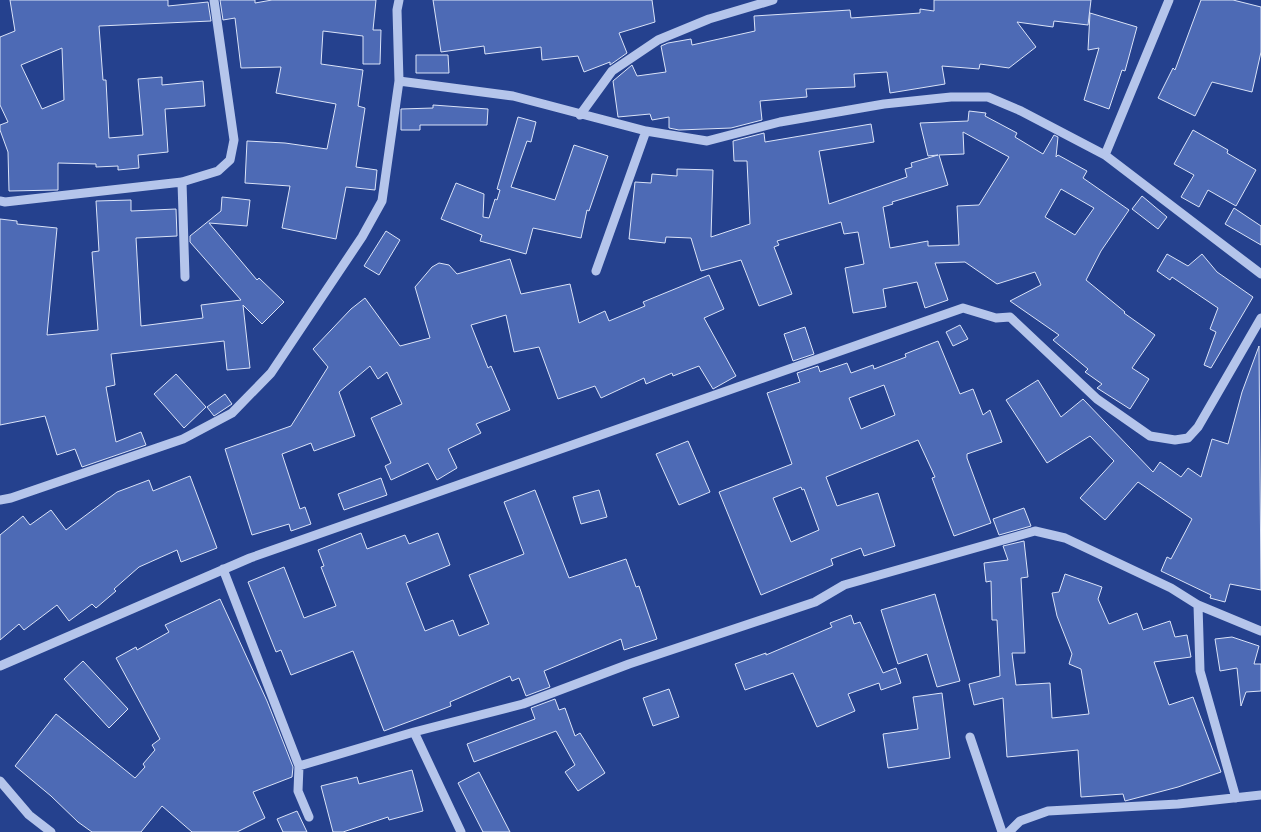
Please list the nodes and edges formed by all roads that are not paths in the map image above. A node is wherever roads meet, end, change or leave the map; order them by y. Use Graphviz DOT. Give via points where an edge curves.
graph roads {
  1 [pos="214,0"];
  2 [pos="398,0"];
  3 [pos="773,0"];
  4 [pos="1169,0"];
  5 [pos="399,81"];
  6 [pos="580,115"];
  7 [pos="646,131"];
  8 [pos="1105,155"];
  9 [pos="182,182"];
  10 [pos="0,201"];
  11 [pos="596,271"];
  12 [pos="1261,274"];
  13 [pos="184,277"];
  14 [pos="1261,318"];
  15 [pos="0,500"];
  16 [pos="223,569"];
  17 [pos="1198,605"];
  18 [pos="1261,631"];
  19 [pos="0,666"];
  20 [pos="414,732"];
  21 [pos="970,737"];
  22 [pos="299,766"];
  23 [pos="0,781"];
  24 [pos="1261,795"];
  25 [pos="1236,798"];
  26 [pos="309,817"];
  27 [pos="50,832"];
  28 [pos="461,832"];
  29 [pos="1002,832"];
  30 [pos="1008,832"];
  1 -- 9 [label="street" via="234,140 230,160 218,170"];
  2 -- 5 [label="street"];
  3 -- 6 [label="street" via="709,19 658,40 612,71"];
  4 -- 8 [label="street"];
  5 -- 6 [label="street" via="513,96"];
  5 -- 15 [label="street" via="382,201 362,237 271,373 232,413 183,439"];
  6 -- 7 [label="street"];
  7 -- 8 [label="street" via="707,141 780,122 884,104 988,97"];
  7 -- 11 [label="street"];
  8 -- 12 [label="street"];
  9 -- 10 [label="street"];
  9 -- 13 [label="street"];
  14 -- 16 [label="street" via="1198,427 1188,438 1175,440 1150,436 1097,399 1010,317 996,318 963,308"];
  16 -- 19 [label="street"];
  16 -- 22 [label="street"];
  17 -- 18 [label="street"];
  17 -- 20 [label="street" via="1171,588 1065,538 1035,531 844,585 815,602 629,664 523,704"];
  17 -- 25 [label="street" via="1200,671"];
  20 -- 22 [label="street"];
  20 -- 28 [label="street"];
  21 -- 29 [label="street"];
  22 -- 26 [label="street" via="298,791"];
  23 -- 27 [label="street" via="29,815"];
  24 -- 25 [label="street"];
  25 -- 30 [label="street" via="1048,811 1020,821"];
}
